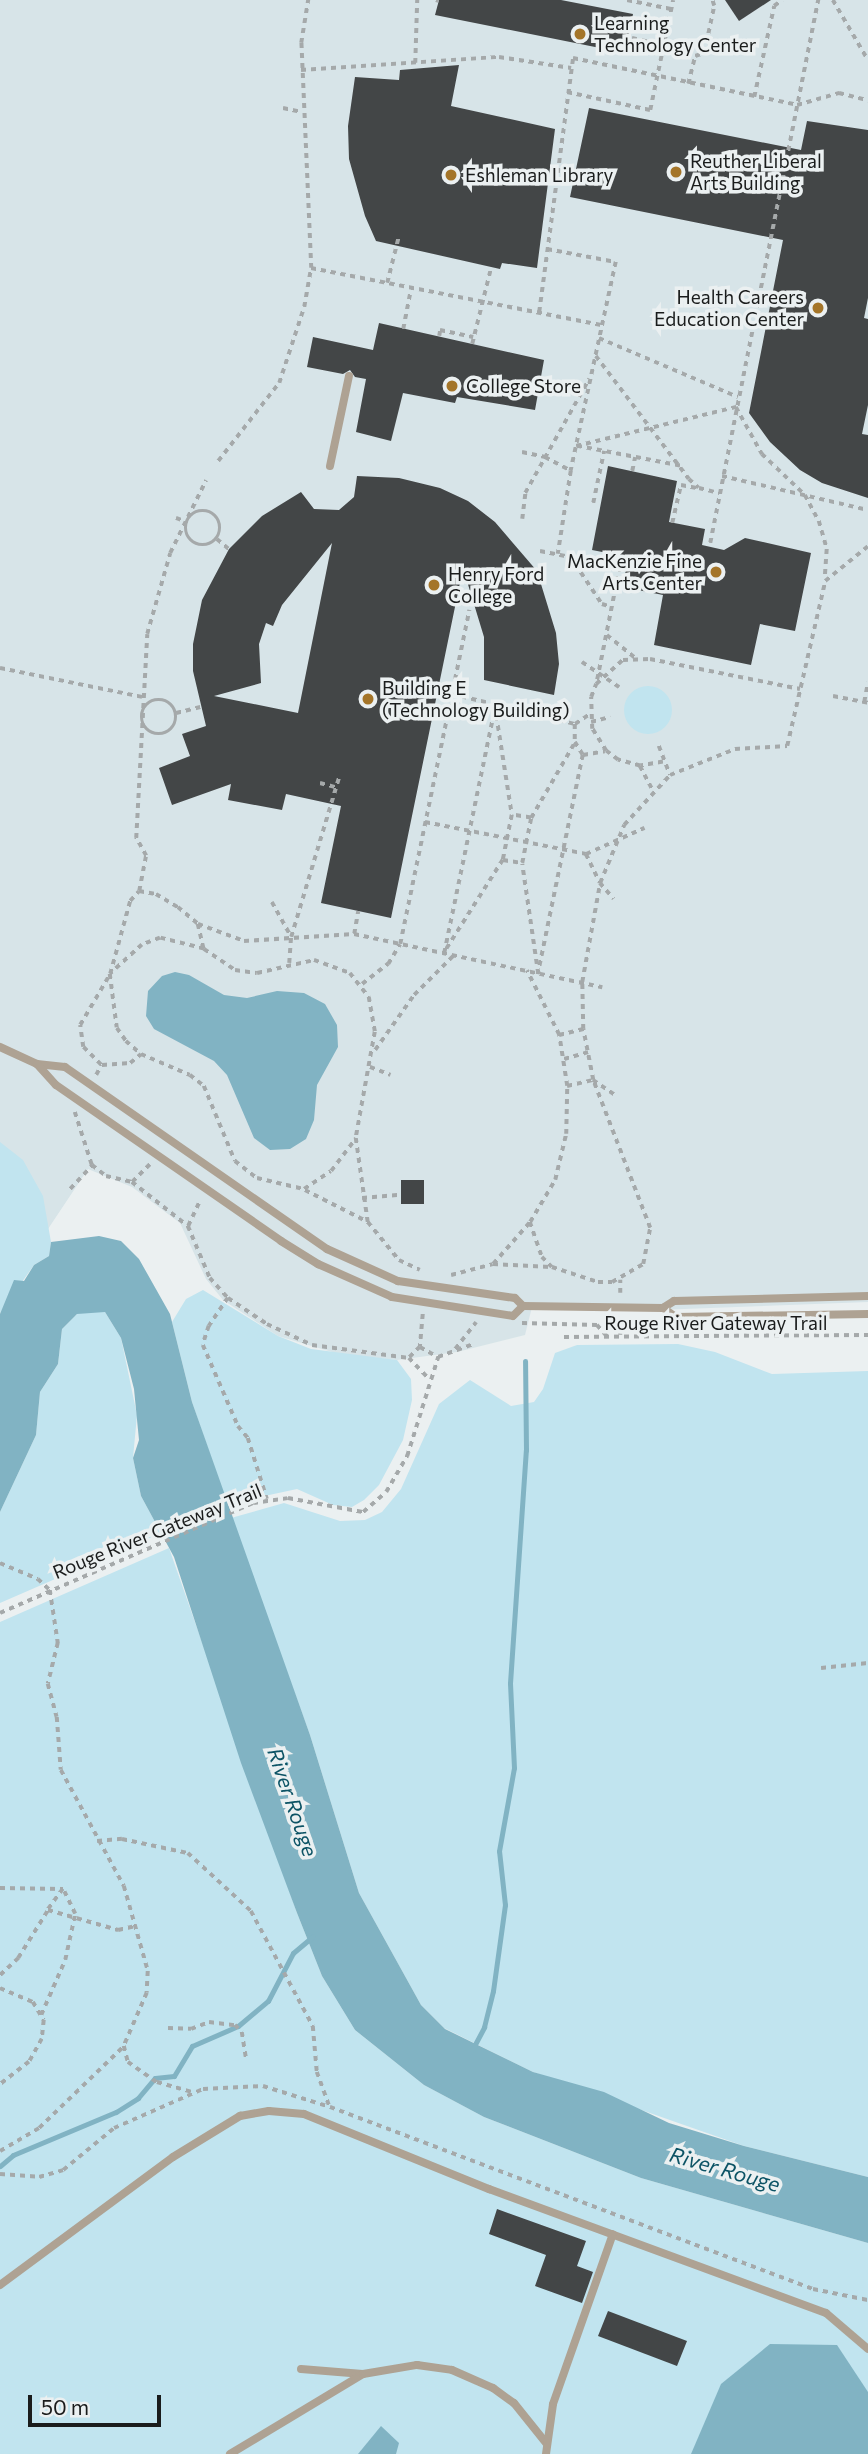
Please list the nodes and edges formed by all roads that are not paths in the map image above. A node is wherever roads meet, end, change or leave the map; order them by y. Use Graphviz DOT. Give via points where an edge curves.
graph roads {
  1 [pos="349,376"];
  2 [pos="330,466"];
  3 [pos="0,1047"];
  4 [pos="37,1064"];
  5 [pos="868,1296"];
  6 [pos="523,1307"];
  7 [pos="663,1308"];
  8 [pos="868,1314"];
  9 [pos="612,2234"];
  10 [pos="0,2286"];
  11 [pos="868,2350"];
  12 [pos="301,2369"];
  13 [pos="363,2374"];
  14 [pos="546,2443"];
  15 [pos="230,2454"];
  16 [pos="546,2454"];
  1 -- 2 [label="lane"];
  3 -- 4 [label="lane"];
  4 -- 6 [label="lane" via="65,1067 327,1249 398,1281 515,1298"];
  4 -- 6 [label="lane" via="56,1084 318,1264 392,1297 513,1317"];
  5 -- 7 [label="lane" via="674,1301"];
  6 -- 7 [label="lane"];
  7 -- 8 [label="lane" via="676,1317"];
  9 -- 10 [label="lane" via="304,2114 269,2111 240,2116 173,2157"];
  9 -- 11 [label="lane" via="826,2313"];
  9 -- 14 [label="lane" via="565,2364"];
  12 -- 13 [label="lane"];
  13 -- 14 [label="lane" via="418,2365 452,2370 514,2403"];
  13 -- 15 [label="lane"];
  14 -- 16 [label="lane"];
}
